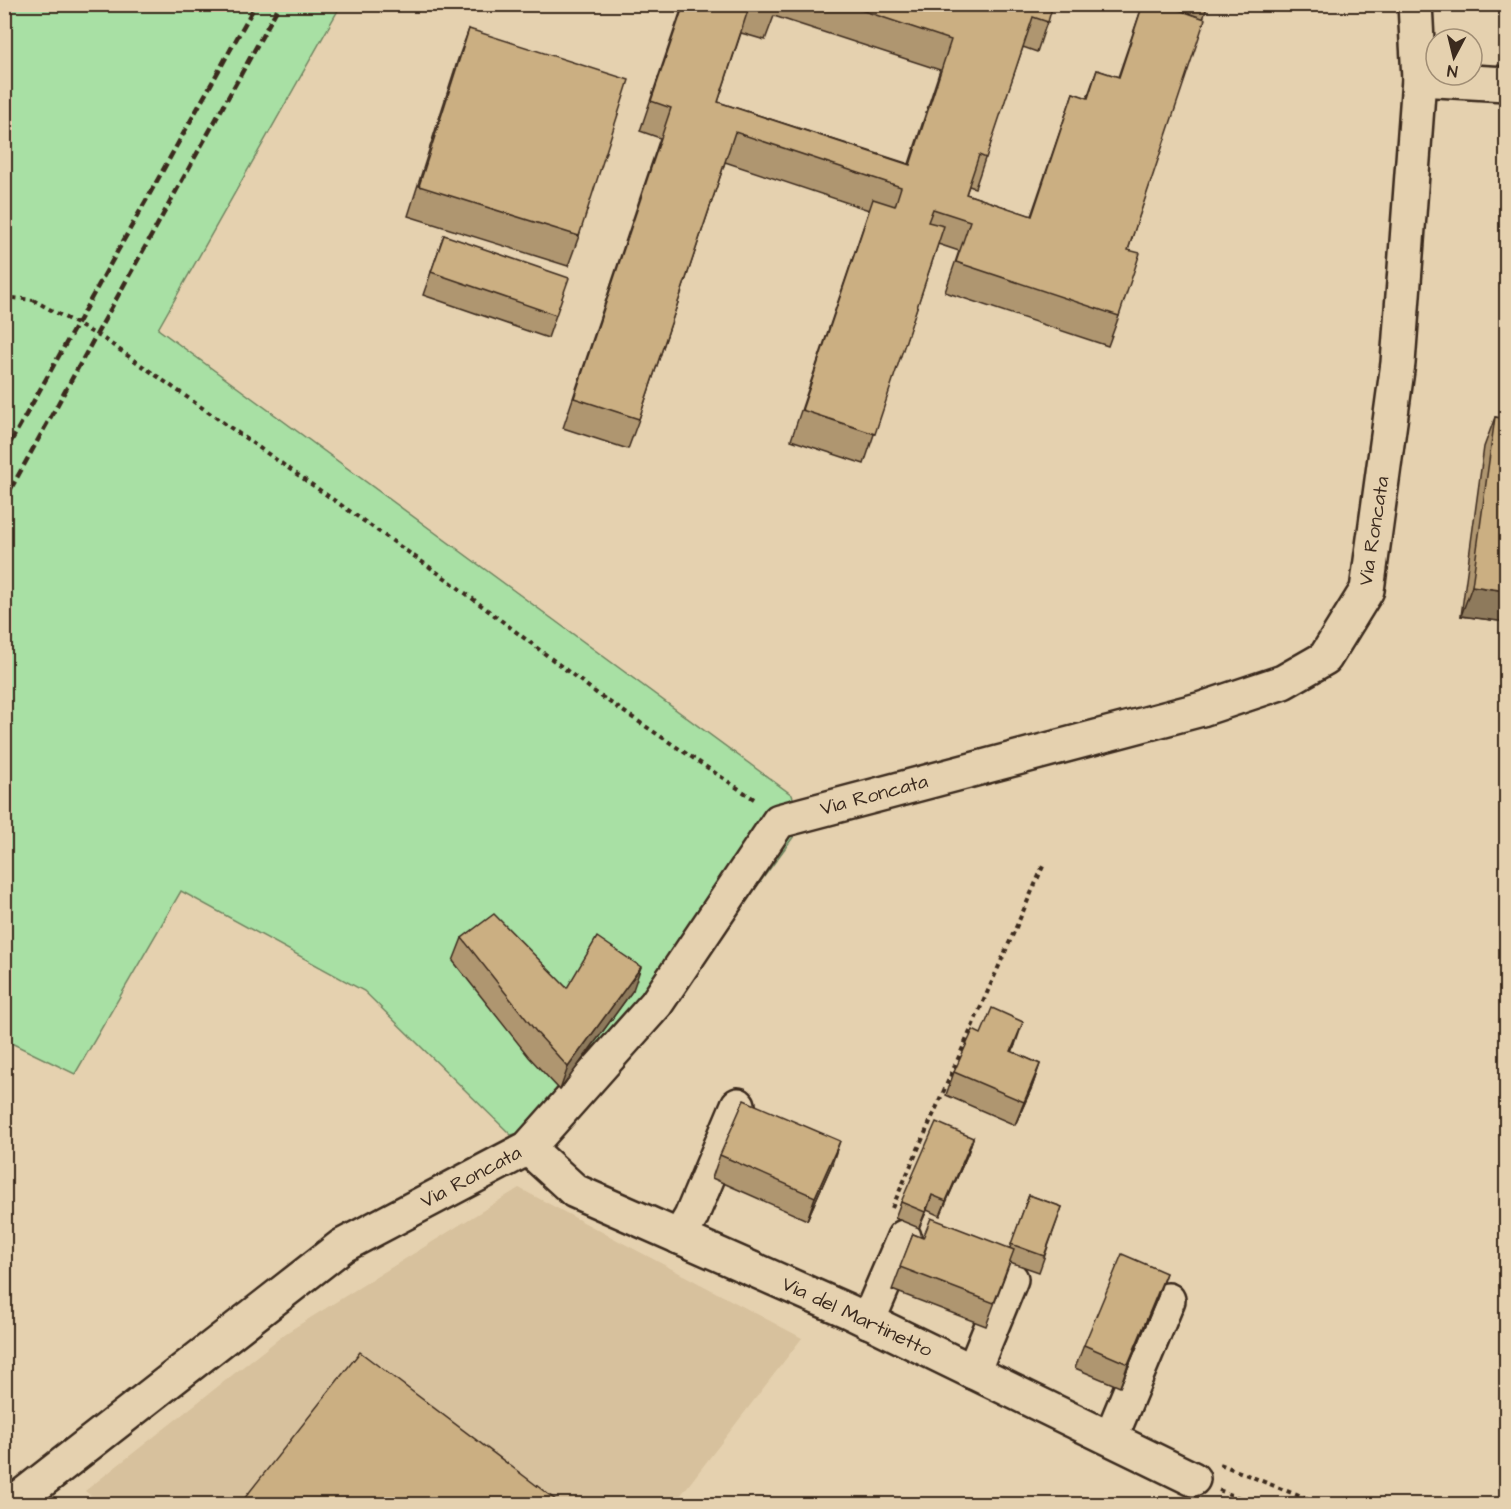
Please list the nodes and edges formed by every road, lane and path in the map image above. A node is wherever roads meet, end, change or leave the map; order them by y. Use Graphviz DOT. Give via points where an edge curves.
graph roads {
  1 [pos="1415,4"];
  2 [pos="1419,79"];
  3 [pos="1506,84"];
  4 [pos="4,297"];
  5 [pos="779,821"];
  6 [pos="1044,864"];
  7 [pos="738,1106"];
  8 [pos="528,1148"];
  9 [pos="897,1225"];
  10 [pos="679,1237"];
  11 [pos="1011,1280"];
  12 [pos="1168,1300"];
  13 [pos="868,1321"];
  14 [pos="973,1372"];
  15 [pos="1112,1437"];
  16 [pos="1202,1470"];
  17 [pos="12,1504"];
  18 [pos="1255,1504"];
  19 [pos="1319,1504"];
  1 -- 2 [label="street, Via Roncata"];
  2 -- 3 [label="street"];
  2 -- 5 [label="street, Via Roncata" via="1398,363 1367,590 1325,658 1283,682 1202,709"];
  4 -- 5 [label="path, bridge" via="33,300 104,339 448,579 599,695 760,803"];
  5 -- 8 [label="street, Via Roncata" via="656,1004"];
  6 -- 9 [label="path"];
  7 -- 10 [label="street"];
  8 -- 10 [label="street, Via del Martinetto" via="575,1191"];
  8 -- 17 [label="street, Via Roncata" via="342,1246"];
  9 -- 13 [label="street"];
  10 -- 13 [label="street, Via del Martinetto"];
  11 -- 14 [label="street"];
  12 -- 15 [label="street"];
  13 -- 14 [label="street, Via del Martinetto"];
  14 -- 15 [label="street, Via del Martinetto"];
  15 -- 16 [label="street, Via del Martinetto"];
  16 -- 18 [label="path"];
  16 -- 19 [label="path"];
}
